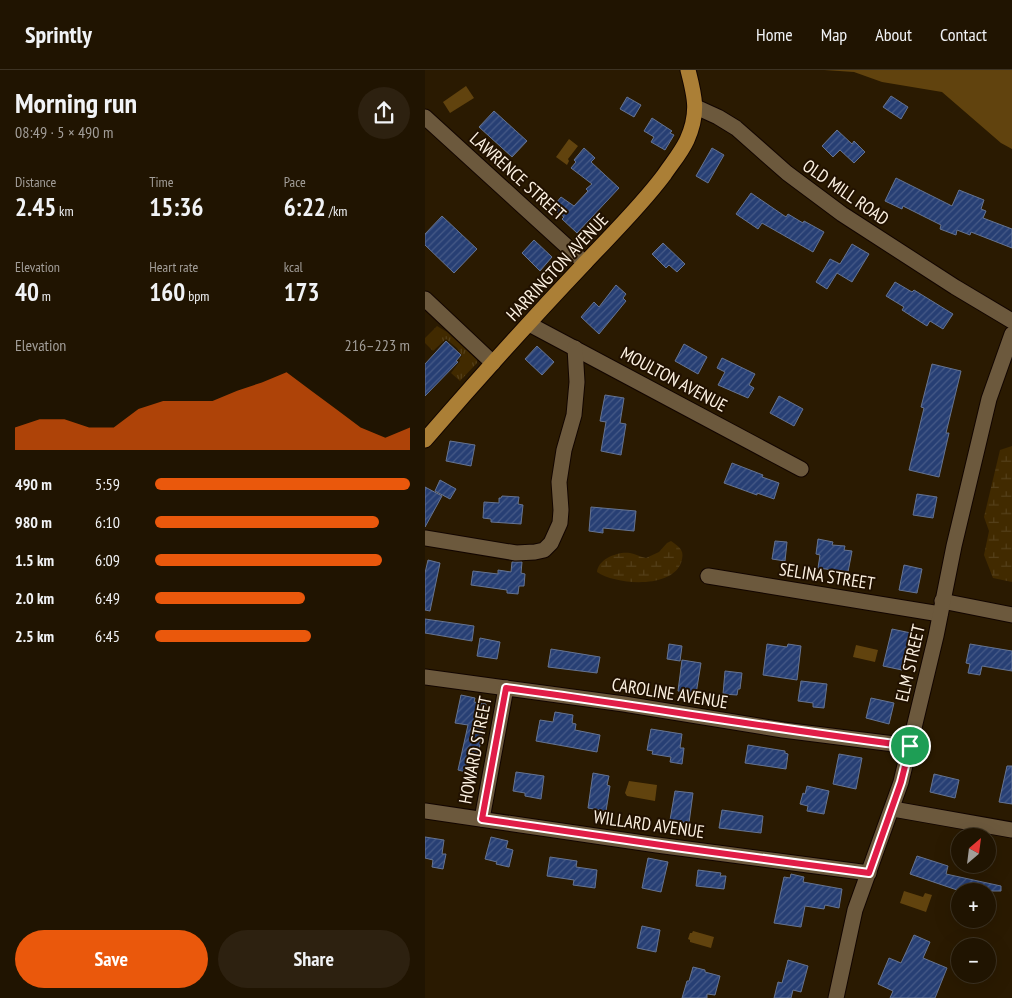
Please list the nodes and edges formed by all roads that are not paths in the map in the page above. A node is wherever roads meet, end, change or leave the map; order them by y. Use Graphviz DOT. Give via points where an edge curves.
graph roads {
  1 [pos="688,70"];
  2 [pos="696,107"];
  3 [pos="425,118"];
  4 [pos="585,263"];
  5 [pos="425,299"];
  6 [pos="1012,321"];
  7 [pos="529,324"];
  8 [pos="1012,334"];
  9 [pos="575,348"];
  10 [pos="493,363"];
  11 [pos="425,440"];
  12 [pos="801,469"];
  13 [pos="425,538"];
  14 [pos="708,576"];
  15 [pos="941,608"];
  16 [pos="1012,615"];
  17 [pos="425,677"];
  18 [pos="506,688"];
  19 [pos="910,746"];
  20 [pos="893,809"];
  21 [pos="425,811"];
  22 [pos="482,819"];
  23 [pos="1012,830"];
  24 [pos="869,873"];
  25 [pos="836,998"];
  1 -- 2 [label="main road"];
  2 -- 4 [label="main road, HARRINGTON AVENUE" via="691,130 679,155 649,194"];
  2 -- 6 [label="street, OLD MILL ROAD" via="736,128 796,180 842,214"];
  3 -- 4 [label="street, LAWRENCE STREET"];
  4 -- 7 [label="main road, HARRINGTON AVENUE"];
  5 -- 10 [label="street"];
  7 -- 9 [label="street, MOULTON AVENUE"];
  7 -- 10 [label="main road, HARRINGTON AVENUE"];
  8 -- 15 [label="street, ELM STREET" via="989,399"];
  9 -- 12 [label="street, MOULTON AVENUE"];
  9 -- 13 [label="street" via="575,406 559,482 560,523 551,543 538,552 516,553"];
  10 -- 11 [label="main road, HARRINGTON AVENUE"];
  14 -- 15 [label="street, SELINA STREET"];
  15 -- 16 [label="street, SELINA STREET"];
  15 -- 19 [label="street, ELM STREET"];
  17 -- 18 [label="street, CAROLINE AVENUE"];
  18 -- 19 [label="street, CAROLINE AVENUE"];
  18 -- 22 [label="street, HOWARD STREET"];
  19 -- 20 [label="street, ELM STREET"];
  20 -- 23 [label="street"];
  20 -- 24 [label="street, ELM STREET"];
  21 -- 22 [label="street, WILLARD AVENUE"];
  22 -- 24 [label="street, WILLARD AVENUE"];
  24 -- 25 [label="street, ELM STREET" via="855,910"];
}
